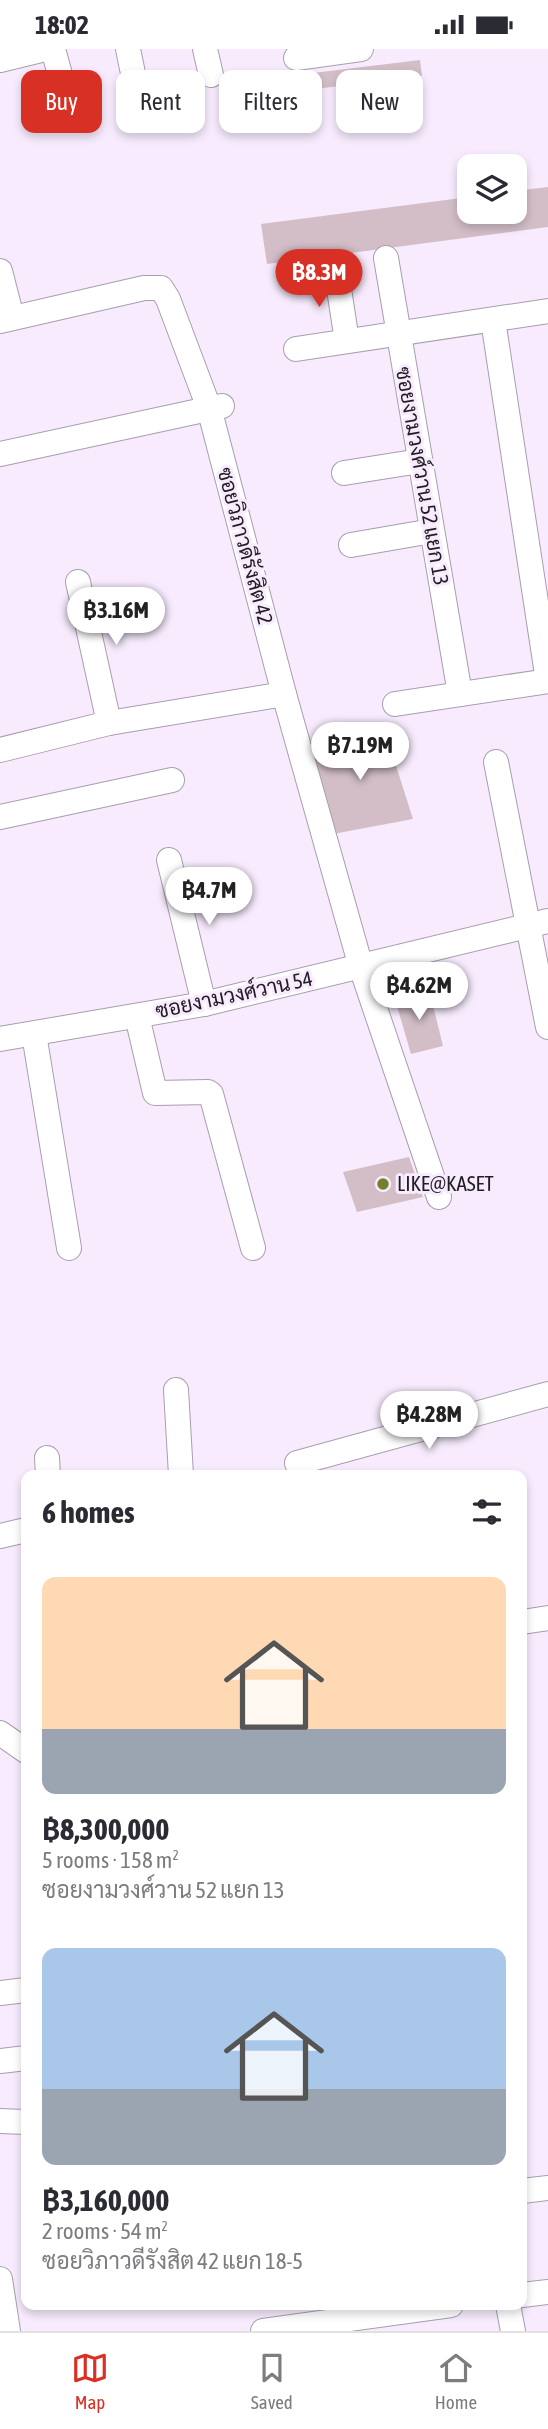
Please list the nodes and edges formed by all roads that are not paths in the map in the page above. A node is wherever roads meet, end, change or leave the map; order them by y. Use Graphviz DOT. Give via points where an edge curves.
graph roads {
  1 [pos="45,49"];
  2 [pos="53,49"];
  3 [pos="128,49"];
  4 [pos="205,49"];
  5 [pos="361,49"];
  6 [pos="296,58"];
  7 [pos="0,59"];
  8 [pos="58,70"];
  9 [pos="132,70"];
  10 [pos="211,75"];
  11 [pos="386,258"];
  12 [pos="336,270"];
  13 [pos="0,271"];
  14 [pos="548,311"];
  15 [pos="6,320"];
  16 [pos="493,320"];
  17 [pos="398,334"];
  18 [pos="347,341"];
  19 [pos="296,349"];
  20 [pos="216,407"];
  21 [pos="0,454"];
  22 [pos="420,461"];
  23 [pos="344,473"];
  24 [pos="432,531"];
  25 [pos="351,545"];
  26 [pos="78,582"];
  27 [pos="548,681"];
  28 [pos="284,694"];
  29 [pos="460,694"];
  30 [pos="395,704"];
  31 [pos="109,723"];
  32 [pos="0,751"];
  33 [pos="496,762"];
  34 [pos="172,780"];
  35 [pos="0,817"];
  36 [pos="169,860"];
  37 [pos="538,923"];
  38 [pos="361,967"];
  39 [pos="204,1004"];
  40 [pos="138,1016"];
  41 [pos="548,1027"];
  42 [pos="34,1034"];
  43 [pos="0,1039"];
  44 [pos="439,1197"];
  45 [pos="69,1248"];
  46 [pos="253,1248"];
  47 [pos="176,1390"];
  48 [pos="548,1394"];
  49 [pos="297,1463"];
  50 [pos="181,1470"];
  51 [pos="21,1531"];
  52 [pos="0,1536"];
  53 [pos="548,1618"];
  54 [pos="527,1621"];
  55 [pos="0,1733"];
  56 [pos="21,1748"];
  57 [pos="21,1991"];
  58 [pos="0,1993"];
  59 [pos="21,2059"];
  60 [pos="0,2061"];
  61 [pos="0,2121"];
  62 [pos="21,2122"];
  63 [pos="548,2188"];
  64 [pos="527,2190"];
  65 [pos="1,2292"];
  66 [pos="548,2292"];
  67 [pos="527,2294"];
  68 [pos="415,2310"];
  69 [pos="509,2310"];
  70 [pos="8,2331"];
  71 [pos="263,2331"];
  72 [pos="513,2331"];
  1 -- 7 [label="street"];
  2 -- 8 [label="street"];
  3 -- 9 [label="street"];
  4 -- 10 [label="street"];
  5 -- 6 [label="street"];
  11 -- 17 [label="street, ซอยงามวงศ์วาน 52 แยก 13"];
  12 -- 18 [label="street"];
  13 -- 15 [label="street"];
  14 -- 16 [label="street"];
  15 -- 20 [label="street, ซอยวิภาวดีรังสิต 42" via="161,288"];
  16 -- 17 [label="street"];
  16 -- 27 [label="street"];
  17 -- 18 [label="street"];
  17 -- 22 [label="street, ซอยงามวงศ์วาน 52 แยก 13"];
  18 -- 19 [label="street"];
  20 -- 21 [label="street"];
  20 -- 28 [label="street, ซอยวิภาวดีรังสิต 42"];
  22 -- 23 [label="street"];
  22 -- 24 [label="street, ซอยงามวงศ์วาน 52 แยก 13"];
  24 -- 25 [label="street"];
  24 -- 29 [label="street, ซอยงามวงศ์วาน 52 แยก 13"];
  26 -- 31 [label="street"];
  27 -- 29 [label="street"];
  28 -- 31 [label="street"];
  28 -- 38 [label="street, ซอยวิภาวดีรังสิต 42"];
  29 -- 30 [label="street"];
  31 -- 32 [label="street"];
  33 -- 37 [label="street"];
  34 -- 35 [label="street"];
  36 -- 39 [label="street"];
  37 -- 38 [label="street, ซอยงามวงศ์วาน 54"];
  37 -- 41 [label="street"];
  38 -- 39 [label="street, ซอยงามวงศ์วาน 54"];
  38 -- 44 [label="street, ซอยวิภาวดีรังสิต 42"];
  39 -- 40 [label="street, ซอยงามวงศ์วาน 54"];
  40 -- 42 [label="street, ซอยงามวงศ์วาน 54"];
  40 -- 46 [label="street" via="155,1093 211,1094"];
  42 -- 43 [label="street, ซอยงามวงศ์วาน 54"];
  42 -- 45 [label="street"];
  47 -- 50 [label="street"];
  48 -- 49 [label="street"];
  51 -- 52 [label="street"];
  53 -- 54 [label="street"];
  55 -- 56 [label="street"];
  57 -- 58 [label="street"];
  59 -- 60 [label="street"];
  61 -- 62 [label="street"];
  63 -- 64 [label="street"];
  65 -- 70 [label="street"];
  66 -- 67 [label="street"];
  68 -- 71 [label="street"];
  69 -- 72 [label="street"];
}
